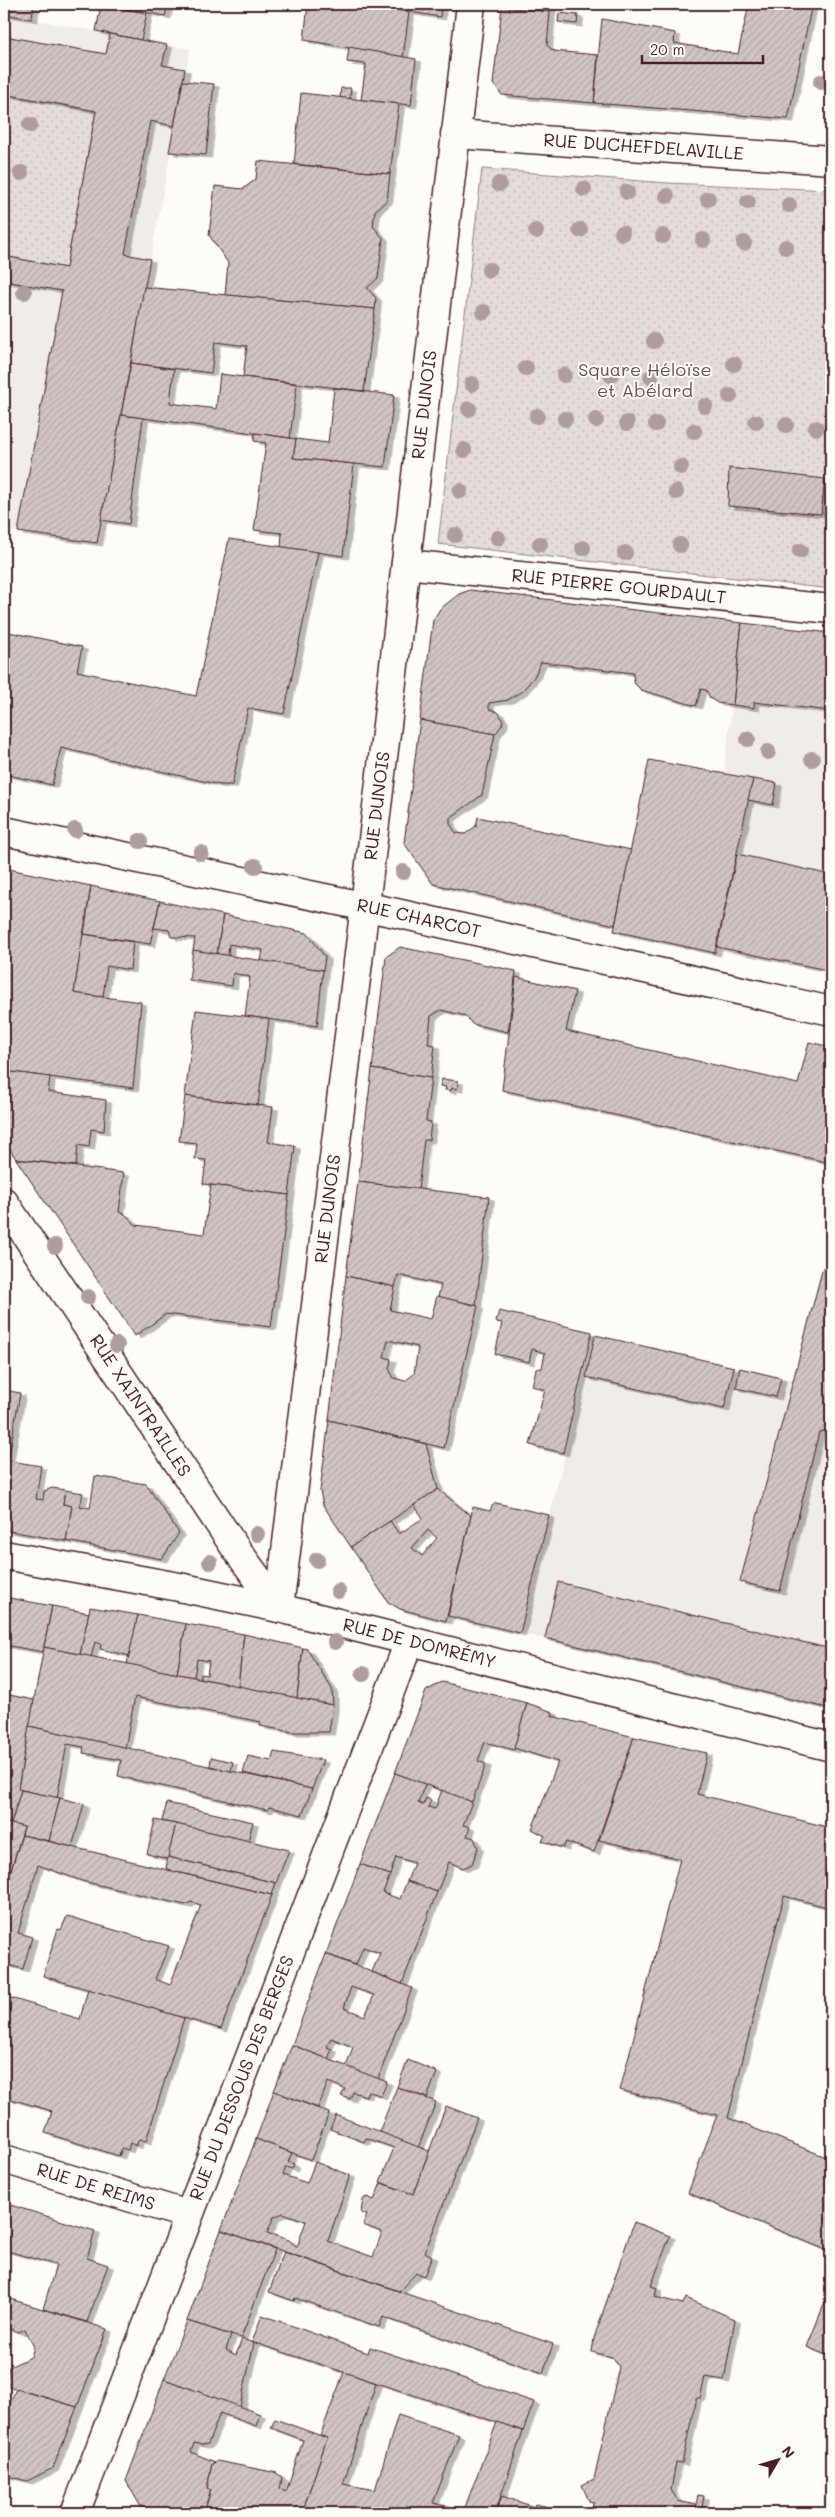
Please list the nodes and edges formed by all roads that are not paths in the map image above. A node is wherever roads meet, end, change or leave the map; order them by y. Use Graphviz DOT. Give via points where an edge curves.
graph roads {
  1 [pos="471,4"];
  2 [pos="456,134"];
  3 [pos="831,160"];
  4 [pos="406,564"];
  5 [pos="831,610"];
  6 [pos="4,831"];
  7 [pos="365,907"];
  8 [pos="831,1011"];
  9 [pos="4,1202"];
  10 [pos="4,1555"];
  11 [pos="279,1608"];
  12 [pos="409,1642"];
  13 [pos="831,1747"];
  14 [pos="4,2159"];
  15 [pos="188,2214"];
  16 [pos="75,2513"];
  1 -- 2 [label="street, RUE DUNOIS"];
  2 -- 3 [label="street, RUE DUCHEFDELAVILLE"];
  2 -- 4 [label="street, RUE DUNOIS"];
  4 -- 5 [label="street, RUE PIERRE GOURDAULT"];
  4 -- 7 [label="street, RUE DUNOIS"];
  6 -- 7 [label="street, RUE CHARCOT"];
  7 -- 8 [label="street, RUE CHARCOT"];
  7 -- 11 [label="street, RUE DUNOIS"];
  9 -- 11 [label="street, RUE XAINTRAILLES"];
  10 -- 11 [label="street, RUE DE DOMRÉMY" via="179,1586"];
  11 -- 12 [label="street, RUE DE DOMRÉMY"];
  12 -- 13 [label="street, RUE DE DOMRÉMY"];
  12 -- 15 [label="street, RUE DU DESSOUS DES BERGES"];
  14 -- 15 [label="street, RUE DE REIMS"];
  15 -- 16 [label="street, RUE DU DESSOUS DES BERGES"];
}
